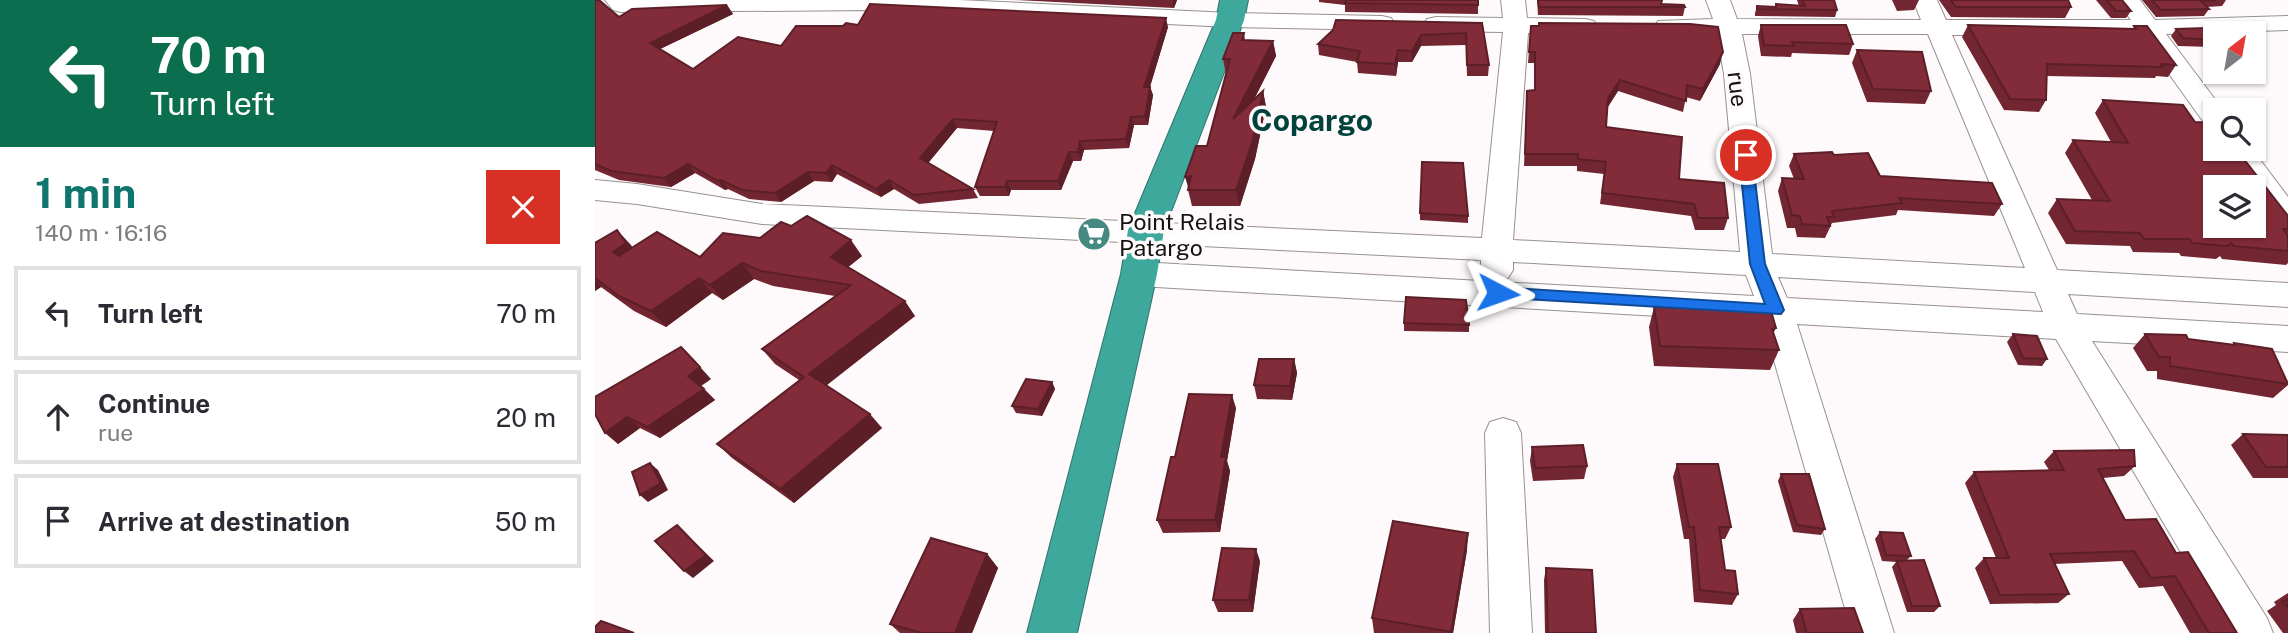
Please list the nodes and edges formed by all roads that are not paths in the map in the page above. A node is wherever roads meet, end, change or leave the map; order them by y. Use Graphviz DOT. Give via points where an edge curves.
graph roads {
  1 [pos="617,0"];
  2 [pos="1718,0"];
  3 [pos="2128,0"];
  4 [pos="874,1"];
  5 [pos="1232,10"];
  6 [pos="1515,13"];
  7 [pos="1932,14"];
  8 [pos="2288,23"];
  9 [pos="1609,26"];
  10 [pos="1649,26"];
  11 [pos="1728,27"];
  12 [pos="2146,27"];
  13 [pos="2203,102"];
  14 [pos="2247,161"];
  15 [pos="595,190"];
  16 [pos="2288,219"];
  17 [pos="1146,230"];
  18 [pos="1497,248"];
  19 [pos="1757,264"];
  20 [pos="1139,274"];
  21 [pos="2047,281"];
  22 [pos="1498,293"];
  23 [pos="2288,295"];
  24 [pos="1776,310"];
  25 [pos="2065,325"];
  26 [pos="2288,339"];
  27 [pos="1503,433"];
  28 [pos="1052,633"];
  29 [pos="1511,633"];
  30 [pos="1873,633"];
  31 [pos="2252,633"];
  1 -- 4 [label="street" via="621,5"];
  2 -- 11 [label="street, rue"];
  3 -- 12 [label="street"];
  4 -- 5 [label="street"];
  5 -- 6 [label="street"];
  5 -- 17 [label="highway"];
  6 -- 9 [label="street"];
  6 -- 18 [label="street"];
  7 -- 11 [label="street"];
  7 -- 12 [label="street"];
  7 -- 21 [label="street"];
  8 -- 12 [label="street"];
  10 -- 11 [label="street"];
  11 -- 19 [label="street, rue"];
  12 -- 13 [label="street"];
  14 -- 16 [label="street"];
  15 -- 17 [label="street" via="762,214"];
  17 -- 18 [label="street"];
  17 -- 20 [label="highway"];
  18 -- 19 [label="street"];
  18 -- 22 [label="street"];
  19 -- 21 [label="street"];
  19 -- 24 [label="street, rue"];
  20 -- 22 [label="street"];
  20 -- 28 [label="highway"];
  21 -- 23 [label="street"];
  21 -- 25 [label="street"];
  22 -- 24 [label="street"];
  24 -- 25 [label="street"];
  24 -- 30 [label="street, rue"];
  25 -- 26 [label="street"];
  25 -- 31 [label="street"];
  27 -- 29 [label="street"];
}
